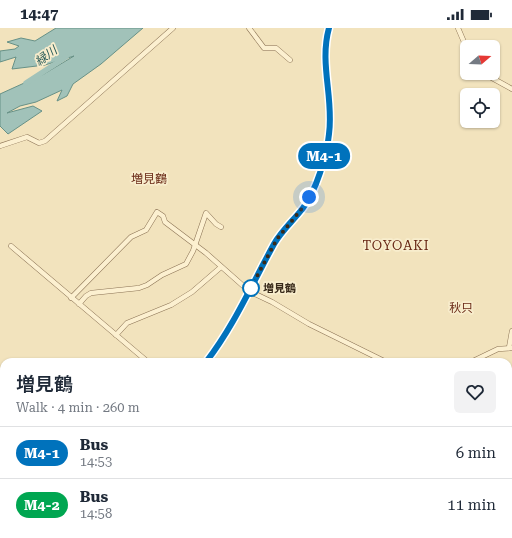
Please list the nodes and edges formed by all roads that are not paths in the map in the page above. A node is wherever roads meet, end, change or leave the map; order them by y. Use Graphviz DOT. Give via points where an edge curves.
graph roads {
  1 [pos="173,28"];
  2 [pos="249,28"];
  3 [pos="329,28"];
  4 [pos="458,28"];
  5 [pos="463,40"];
  6 [pos="290,60"];
  7 [pos="496,80"];
  8 [pos="512,89"];
  9 [pos="0,146"];
  10 [pos="221,227"];
  11 [pos="196,245"];
  12 [pos="11,246"];
  13 [pos="221,267"];
  14 [pos="249,291"];
  15 [pos="71,298"];
  16 [pos="79,304"];
  17 [pos="512,331"];
  18 [pos="116,335"];
  19 [pos="510,348"];
  20 [pos="143,358"];
  21 [pos="209,358"];
  22 [pos="378,358"];
  23 [pos="479,358"];
  1 -- 9 [label="street" via="45,141 39,143 27,137"];
  2 -- 6 [label="street" via="264,48 276,48"];
  3 -- 14 [label="main road" via="325,66 330,133 324,155 309,197 277,239"];
  4 -- 5 [label="street"];
  7 -- 8 [label="street"];
  10 -- 11 [label="street" via="205,214"];
  11 -- 13 [label="street"];
  11 -- 15 [label="street" via="156,212 146,230 131,237"];
  11 -- 16 [label="street" via="186,264 148,285 132,290 91,293"];
  12 -- 15 [label="street"];
  13 -- 14 [label="street"];
  13 -- 18 [label="street" via="192,292 170,305 127,323"];
  14 -- 21 [label="main road" via="221,343"];
  14 -- 22 [label="street"];
  15 -- 16 [label="street"];
  16 -- 18 [label="street"];
  17 -- 19 [label="street"];
  18 -- 20 [label="street"];
  19 -- 23 [label="street" via="498,349"];
}
